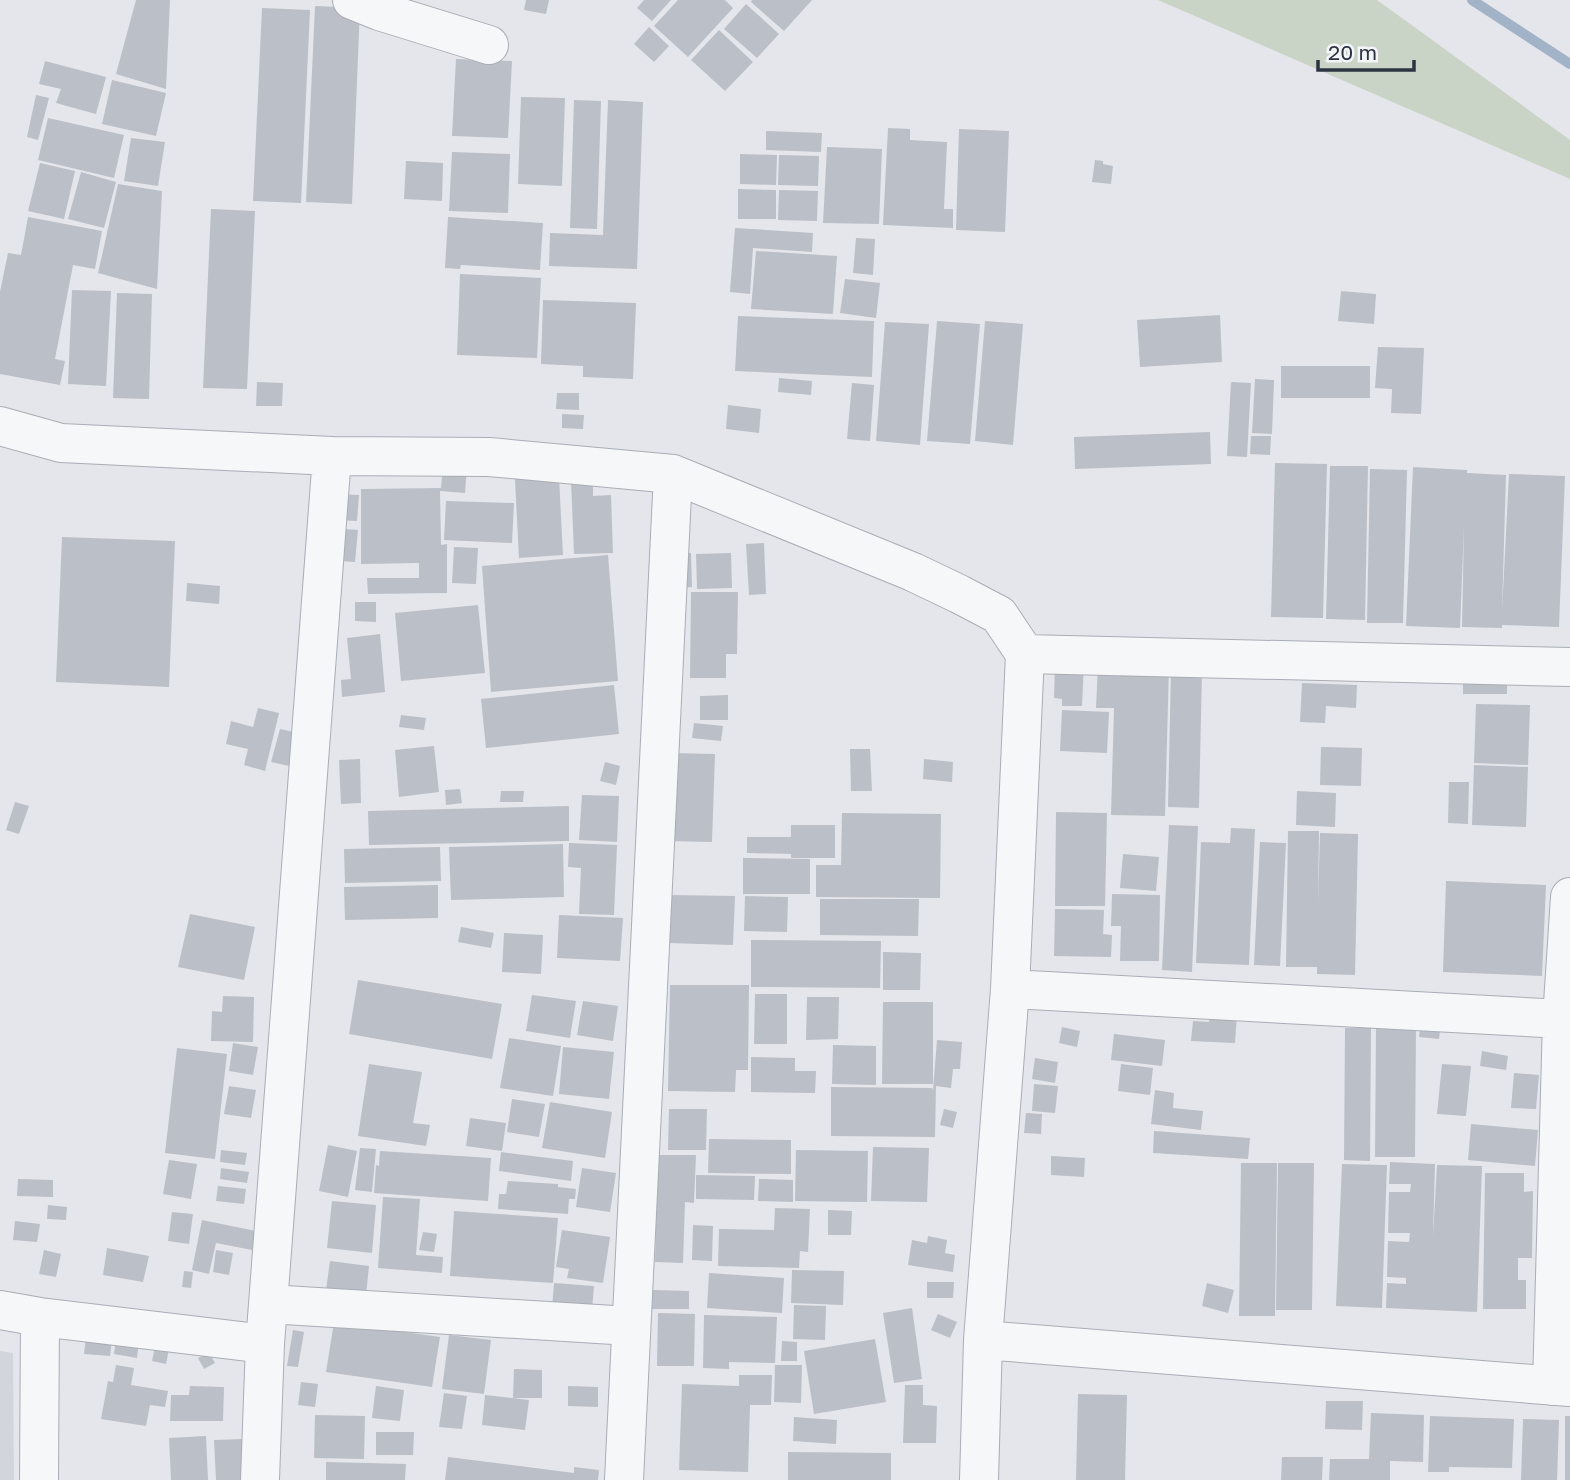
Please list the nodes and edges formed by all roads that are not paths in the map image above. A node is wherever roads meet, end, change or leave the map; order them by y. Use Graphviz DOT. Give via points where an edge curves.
graph roads {
  1 [pos="352,0"];
  2 [pos="489,45"];
  3 [pos="0,426"];
  4 [pos="332,456"];
  5 [pos="673,474"];
  6 [pos="1025,654"];
  7 [pos="1570,667"];
  8 [pos="1570,897"];
  9 [pos="1010,989"];
  10 [pos="1562,1019"];
  11 [pos="268,1304"];
  12 [pos="0,1310"];
  13 [pos="40,1317"];
  14 [pos="630,1326"];
  15 [pos="983,1340"];
  16 [pos="265,1344"];
  17 [pos="1561,1386"];
  18 [pos="39,1480"];
  19 [pos="260,1480"];
  20 [pos="624,1480"];
  21 [pos="979,1480"];
  1 -- 2 [label="street"];
  3 -- 4 [label="street" via="61,443"];
  4 -- 5 [label="street" via="489,457"];
  4 -- 11 [label="street"];
  5 -- 6 [label="street" via="958,594 999,615"];
  5 -- 14 [label="street"];
  6 -- 7 [label="street"];
  6 -- 9 [label="street"];
  8 -- 10 [label="street"];
  9 -- 10 [label="street"];
  9 -- 15 [label="street"];
  10 -- 17 [label="street"];
  11 -- 14 [label="street"];
  11 -- 16 [label="street"];
  12 -- 13 [label="street"];
  13 -- 16 [label="street"];
  13 -- 18 [label="street"];
  14 -- 20 [label="street"];
  15 -- 17 [label="street"];
  15 -- 21 [label="street"];
  16 -- 19 [label="street"];
}
